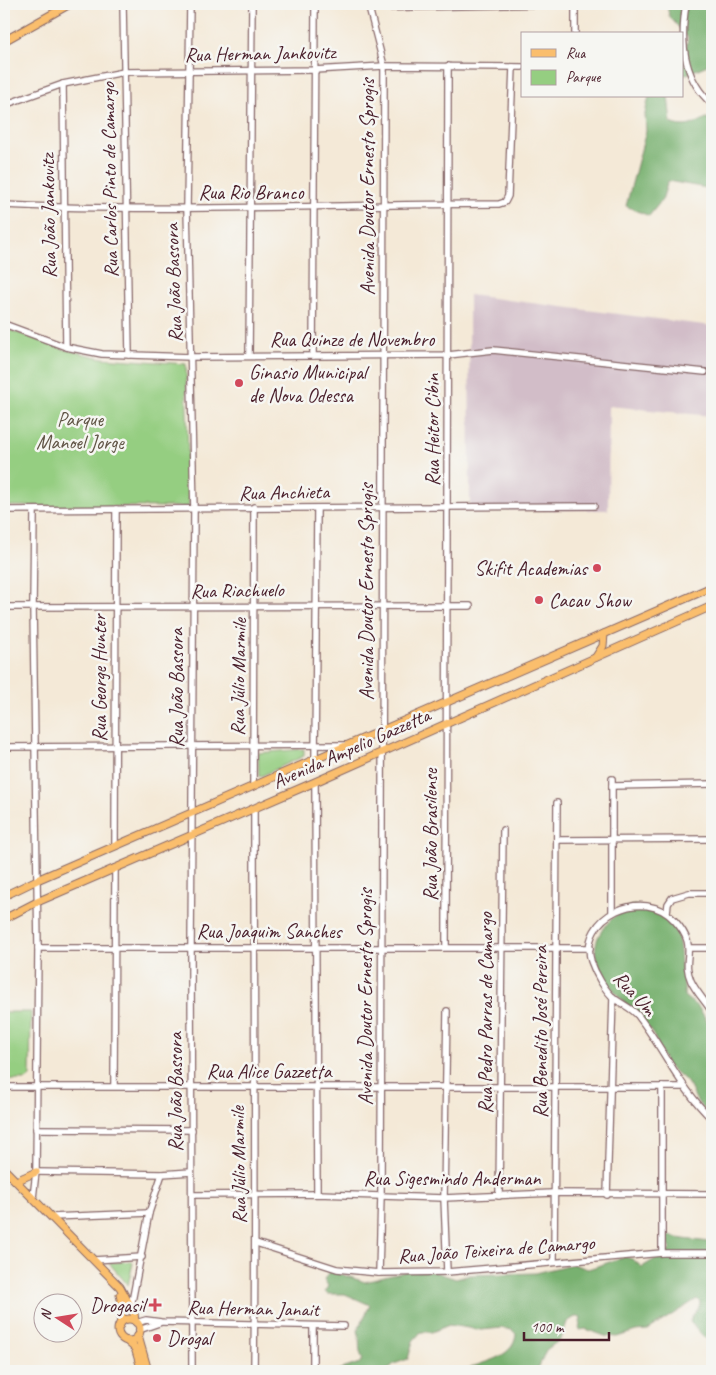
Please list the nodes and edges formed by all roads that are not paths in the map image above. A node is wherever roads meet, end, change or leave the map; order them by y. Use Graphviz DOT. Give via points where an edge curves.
graph roads {
  1 [pos="54,4"];
  2 [pos="70,4"];
  3 [pos="123,4"];
  4 [pos="190,4"];
  5 [pos="252,4"];
  6 [pos="315,4"];
  7 [pos="547,4"];
  8 [pos="575,4"];
  9 [pos="686,4"];
  10 [pos="369,6"];
  11 [pos="58,11"];
  12 [pos="575,32"];
  13 [pos="683,32"];
  14 [pos="4,41"];
  15 [pos="684,54"];
  16 [pos="384,66"];
  17 [pos="448,66"];
  18 [pos="513,66"];
  19 [pos="521,67"];
  20 [pos="252,69"];
  21 [pos="187,70"];
  22 [pos="314,70"];
  23 [pos="124,72"];
  24 [pos="62,84"];
  25 [pos="712,104"];
  26 [pos="4,105"];
  27 [pos="447,204"];
  28 [pos="4,205"];
  29 [pos="383,205"];
  30 [pos="64,208"];
  31 [pos="125,208"];
  32 [pos="187,208"];
  33 [pos="250,208"];
  34 [pos="313,208"];
  35 [pos="4,324"];
  36 [pos="66,347"];
  37 [pos="383,354"];
  38 [pos="448,354"];
  39 [pos="129,355"];
  40 [pos="250,355"];
  41 [pos="313,356"];
  42 [pos="191,357"];
  43 [pos="704,372"];
  44 [pos="594,506"];
  45 [pos="254,507"];
  46 [pos="383,507"];
  47 [pos="448,507"];
  48 [pos="317,508"];
  49 [pos="116,509"];
  50 [pos="4,510"];
  51 [pos="194,510"];
  52 [pos="34,511"];
  53 [pos="712,587"];
  54 [pos="316,605"];
  55 [pos="192,606"];
  56 [pos="255,606"];
  57 [pos="382,606"];
  58 [pos="446,606"];
  59 [pos="470,606"];
  60 [pos="712,606"];
  61 [pos="4,607"];
  62 [pos="33,607"];
  63 [pos="115,608"];
  64 [pos="604,634"];
  65 [pos="596,657"];
  66 [pos="446,704"];
  67 [pos="446,723"];
  68 [pos="381,731"];
  69 [pos="115,745"];
  70 [pos="253,745"];
  71 [pos="315,745"];
  72 [pos="351,745"];
  73 [pos="193,746"];
  74 [pos="4,747"];
  75 [pos="35,748"];
  76 [pos="381,752"];
  77 [pos="315,760"];
  78 [pos="612,779"];
  79 [pos="315,782"];
  80 [pos="712,784"];
  81 [pos="254,786"];
  82 [pos="612,786"];
  83 [pos="557,803"];
  84 [pos="254,809"];
  85 [pos="192,813"];
  86 [pos="503,830"];
  87 [pos="192,834"];
  88 [pos="611,839"];
  89 [pos="712,839"];
  90 [pos="557,840"];
  91 [pos="114,846"];
  92 [pos="114,868"];
  93 [pos="36,880"];
  94 [pos="712,893"];
  95 [pos="4,896"];
  96 [pos="37,902"];
  97 [pos="667,912"];
  98 [pos="612,913"];
  99 [pos="4,919"];
  100 [pos="446,947"];
  101 [pos="502,947"];
  102 [pos="556,947"];
  103 [pos="38,948"];
  104 [pos="114,948"];
  105 [pos="191,948"];
  106 [pos="254,948"];
  107 [pos="316,948"];
  108 [pos="382,948"];
  109 [pos="590,948"];
  110 [pos="690,948"];
  111 [pos="712,948"];
  112 [pos="613,997"];
  113 [pos="447,1011"];
  114 [pos="712,1012"];
  115 [pos="36,1086"];
  116 [pos="114,1086"];
  117 [pos="381,1086"];
  118 [pos="610,1086"];
  119 [pos="4,1087"];
  120 [pos="192,1087"];
  121 [pos="253,1087"];
  122 [pos="316,1087"];
  123 [pos="446,1087"];
  124 [pos="501,1087"];
  125 [pos="557,1087"];
  126 [pos="662,1087"];
  127 [pos="684,1087"];
  128 [pos="712,1119"];
  129 [pos="36,1129"];
  130 [pos="192,1130"];
  131 [pos="4,1169"];
  132 [pos="36,1172"];
  133 [pos="191,1172"];
  134 [pos="162,1174"];
  135 [pos="16,1181"];
  136 [pos="255,1194"];
  137 [pos="317,1194"];
  138 [pos="381,1194"];
  139 [pos="553,1194"];
  140 [pos="712,1194"];
  141 [pos="192,1195"];
  142 [pos="607,1195"];
  143 [pos="662,1195"];
  144 [pos="499,1196"];
  145 [pos="33,1198"];
  146 [pos="444,1198"];
  147 [pos="149,1214"];
  148 [pos="52,1217"];
  149 [pos="256,1243"];
  150 [pos="662,1253"];
  151 [pos="712,1253"];
  152 [pos="142,1256"];
  153 [pos="94,1260"];
  154 [pos="554,1261"];
  155 [pos="447,1272"];
  156 [pos="379,1273"];
  157 [pos="115,1283"];
  158 [pos="131,1307"];
  159 [pos="193,1323"];
  160 [pos="255,1323"];
  161 [pos="120,1324"];
  162 [pos="313,1326"];
  163 [pos="344,1326"];
  164 [pos="137,1327"];
  165 [pos="127,1341"];
  166 [pos="142,1371"];
  167 [pos="148,1371"];
  168 [pos="192,1371"];
  169 [pos="254,1371"];
  170 [pos="313,1371"];
  1 -- 11 [label="street"];
  2 -- 11 [label="main road"];
  3 -- 23 [label="street, Rua Carlos Pinto de Camargo"];
  4 -- 21 [label="street, Rua João Bassora"];
  5 -- 20 [label="street"];
  6 -- 22 [label="street"];
  7 -- 10 [label="street"];
  8 -- 12 [label="street"];
  9 -- 13 [label="street"];
  10 -- 16 [label="street, Avenida Doutor Ernesto Sprogis"];
  11 -- 14 [label="main road"];
  15 -- 25 [label="street" via="688,68"];
  16 -- 17 [label="street, Rua Herman Jankovitz"];
  16 -- 22 [label="street, Rua Herman Jankovitz"];
  16 -- 29 [label="street, Avenida Doutor Ernesto Sprogis"];
  17 -- 18 [label="street, Rua Herman Jankovitz"];
  17 -- 27 [label="street, Rua Heitor Cibin"];
  18 -- 19 [label="street, Rua Herman Jankovitz"];
  18 -- 27 [label="street, Rua Rio Branco" via="508,196 499,204"];
  20 -- 21 [label="street, Rua Herman Jankovitz"];
  20 -- 22 [label="street, Rua Herman Jankovitz"];
  20 -- 33 [label="street"];
  21 -- 23 [label="street, Rua Herman Jankovitz"];
  21 -- 32 [label="street, Rua João Bassora"];
  22 -- 34 [label="street"];
  23 -- 24 [label="street, Rua Herman Jankovitz"];
  23 -- 31 [label="street, Rua Carlos Pinto de Camargo"];
  24 -- 26 [label="street, Rua Herman Jankovitz"];
  24 -- 30 [label="street, Rua João Jankovitz"];
  27 -- 29 [label="street, Rua Rio Branco"];
  27 -- 38 [label="street, Rua Heitor Cibin"];
  28 -- 30 [label="street, Rua Rio Branco"];
  29 -- 34 [label="street, Rua Rio Branco"];
  29 -- 37 [label="street, Avenida Doutor Ernesto Sprogis"];
  30 -- 31 [label="street, Rua Rio Branco"];
  30 -- 36 [label="street, Rua João Jankovitz"];
  31 -- 32 [label="street, Rua Rio Branco"];
  31 -- 39 [label="street, Rua Carlos Pinto de Camargo"];
  32 -- 33 [label="street, Rua Rio Branco"];
  32 -- 42 [label="street, Rua João Bassora"];
  33 -- 34 [label="street, Rua Rio Branco"];
  33 -- 40 [label="street"];
  34 -- 41 [label="street"];
  35 -- 36 [label="street, Rua Quinze de Novembro"];
  36 -- 39 [label="street, Rua Quinze de Novembro"];
  37 -- 38 [label="street, Rua Quinze de Novembro"];
  37 -- 41 [label="street, Rua Quinze de Novembro"];
  37 -- 46 [label="street, Avenida Doutor Ernesto Sprogis"];
  38 -- 43 [label="street, Rua Quinze de Novembro" via="493,350"];
  38 -- 47 [label="street, Rua Heitor Cibin"];
  39 -- 42 [label="street, Rua Quinze de Novembro"];
  40 -- 41 [label="street, Rua Quinze de Novembro"];
  40 -- 42 [label="street, Rua Quinze de Novembro"];
  42 -- 51 [label="street, Rua João Bassora"];
  44 -- 47 [label="street, Rua Anchieta"];
  45 -- 48 [label="street, Rua Anchieta"];
  45 -- 51 [label="street, Rua Anchieta"];
  45 -- 56 [label="street, Rua Júlio Marmile"];
  46 -- 47 [label="street, Rua Anchieta"];
  46 -- 48 [label="street, Rua Anchieta"];
  46 -- 57 [label="street, Avenida Doutor Ernesto Sprogis"];
  47 -- 58 [label="street, Rua Heitor Cibin"];
  48 -- 54 [label="street"];
  49 -- 51 [label="street, Rua Anchieta"];
  49 -- 52 [label="street, Rua Anchieta"];
  49 -- 63 [label="street, Rua George Hunter"];
  50 -- 52 [label="street, Rua Anchieta"];
  51 -- 55 [label="street, Rua João Bassora"];
  52 -- 62 [label="street"];
  53 -- 64 [label="main road, Avenida Ampelio Gazzetta"];
  54 -- 56 [label="street, Rua Riachuelo"];
  54 -- 57 [label="street, Rua Riachuelo"];
  54 -- 71 [label="street"];
  55 -- 56 [label="street, Rua Riachuelo"];
  55 -- 63 [label="street, Rua Riachuelo"];
  55 -- 73 [label="street, Rua João Bassora"];
  56 -- 70 [label="street, Rua Júlio Marmile"];
  57 -- 58 [label="street, Rua Riachuelo"];
  57 -- 68 [label="street, Avenida Doutor Ernesto Sprogis"];
  58 -- 59 [label="street, Rua Riachuelo"];
  58 -- 66 [label="street, Rua Heitor Cibin"];
  60 -- 65 [label="main road, Avenida Ampelio Gazzetta"];
  61 -- 62 [label="street, Rua Riachuelo"];
  62 -- 63 [label="street, Rua Riachuelo"];
  62 -- 75 [label="street"];
  63 -- 69 [label="street, Rua George Hunter"];
  64 -- 65 [label="main road" via="603,646"];
  64 -- 66 [label="main road, Avenida Ampelio Gazzetta"];
  65 -- 67 [label="main road, Avenida Ampelio Gazzetta"];
  66 -- 67 [label="street, Rua João Brasilense"];
  66 -- 68 [label="main road, Avenida Ampelio Gazzetta"];
  67 -- 76 [label="main road, Avenida Ampelio Gazzetta"];
  67 -- 100 [label="street, Rua João Brasilense"];
  68 -- 72 [label="main road, Avenida Ampelio Gazzetta"];
  68 -- 76 [label="street, Avenida Doutor Ernesto Sprogis"];
  69 -- 73 [label="street"];
  69 -- 75 [label="street"];
  69 -- 91 [label="street, Rua George Hunter"];
  70 -- 71 [label="street"];
  70 -- 73 [label="street"];
  70 -- 81 [label="street, Rua Júlio Marmile"];
  71 -- 72 [label="street"];
  71 -- 77 [label="street"];
  72 -- 77 [label="main road, Avenida Ampelio Gazzetta"];
  73 -- 85 [label="street, Rua João Bassora"];
  74 -- 75 [label="street"];
  75 -- 93 [label="street"];
  76 -- 79 [label="main road, Avenida Ampelio Gazzetta"];
  76 -- 108 [label="street, Avenida Doutor Ernesto Sprogis"];
  77 -- 81 [label="main road, Avenida Ampelio Gazzetta"];
  78 -- 82 [label="street"];
  79 -- 84 [label="main road, Avenida Ampelio Gazzetta"];
  79 -- 107 [label="street"];
  80 -- 82 [label="street"];
  81 -- 85 [label="main road, Avenida Ampelio Gazzetta"];
  82 -- 88 [label="street"];
  83 -- 90 [label="street, Rua Benedito José Pereira"];
  84 -- 87 [label="main road, Avenida Ampelio Gazzetta"];
  84 -- 106 [label="street, Rua Júlio Marmile"];
  85 -- 87 [label="street, Rua João Bassora"];
  85 -- 91 [label="main road, Avenida Ampelio Gazzetta"];
  86 -- 101 [label="street, Rua Pedro Parras de Camargo"];
  87 -- 92 [label="main road, Avenida Ampelio Gazzetta"];
  87 -- 105 [label="street, Rua João Bassora"];
  88 -- 89 [label="street"];
  88 -- 90 [label="street"];
  88 -- 98 [label="street"];
  90 -- 102 [label="street, Rua Benedito José Pereira"];
  91 -- 93 [label="main road, Avenida Ampelio Gazzetta"];
  92 -- 96 [label="main road, Avenida Ampelio Gazzetta"];
  92 -- 104 [label="street"];
  93 -- 95 [label="main road, Avenida Ampelio Gazzetta"];
  93 -- 96 [label="street"];
  94 -- 97 [label="street" via="689,893 672,898"];
  96 -- 99 [label="main road, Avenida Ampelio Gazzetta"];
  96 -- 103 [label="street"];
  97 -- 98 [label="street" via="640,904"];
  97 -- 110 [label="street" via="684,932"];
  98 -- 109 [label="street" via="593,936"];
  100 -- 101 [label="street, Rua Joaquim Sanches"];
  100 -- 108 [label="street, Rua Joaquim Sanches"];
  101 -- 102 [label="street, Rua Joaquim Sanches"];
  101 -- 124 [label="street, Rua Pedro Parras de Camargo"];
  102 -- 109 [label="street, Rua Joaquim Sanches"];
  102 -- 125 [label="street, Rua Benedito José Pereira"];
  103 -- 104 [label="street, Rua Joaquim Sanches"];
  103 -- 115 [label="street"];
  104 -- 105 [label="street, Rua Joaquim Sanches"];
  104 -- 116 [label="street"];
  105 -- 106 [label="street, Rua Joaquim Sanches"];
  105 -- 120 [label="street, Rua João Bassora"];
  106 -- 107 [label="street, Rua Joaquim Sanches"];
  106 -- 121 [label="street, Rua Júlio Marmile"];
  107 -- 108 [label="street, Rua Joaquim Sanches"];
  107 -- 122 [label="street"];
  108 -- 117 [label="street, Avenida Doutor Ernesto Sprogis"];
  109 -- 112 [label="street, Rua Um" via="597,974"];
  110 -- 111 [label="street"];
  110 -- 114 [label="street" via="688,970 691,981"];
  112 -- 118 [label="street"];
  112 -- 127 [label="street, Rua Um" via="639,1016"];
  113 -- 123 [label="street"];
  115 -- 116 [label="street, Rua Alice Gazzetta"];
  115 -- 119 [label="street, Rua Alice Gazzetta"];
  115 -- 129 [label="street"];
  116 -- 120 [label="street, Rua Alice Gazzetta"];
  117 -- 122 [label="street, Rua Alice Gazzetta"];
  117 -- 123 [label="street, Rua Alice Gazzetta"];
  117 -- 138 [label="street, Avenida Doutor Ernesto Sprogis"];
  118 -- 125 [label="street, Rua Alice Gazzetta"];
  118 -- 126 [label="street, Rua Alice Gazzetta"];
  118 -- 142 [label="street"];
  120 -- 121 [label="street, Rua Alice Gazzetta"];
  120 -- 130 [label="street, Rua João Bassora"];
  121 -- 122 [label="street, Rua Alice Gazzetta"];
  121 -- 136 [label="street, Rua Júlio Marmile"];
  122 -- 137 [label="street"];
  123 -- 124 [label="street, Rua Alice Gazzetta"];
  123 -- 146 [label="street"];
  124 -- 125 [label="street, Rua Alice Gazzetta"];
  124 -- 144 [label="street, Rua Pedro Parras de Camargo"];
  125 -- 139 [label="street, Rua Benedito José Pereira"];
  126 -- 127 [label="street, Rua Alice Gazzetta"];
  126 -- 143 [label="street"];
  127 -- 128 [label="street, Rua Um"];
  129 -- 130 [label="street"];
  129 -- 132 [label="street"];
  130 -- 133 [label="street, Rua João Bassora"];
  131 -- 135 [label="main road"];
  132 -- 134 [label="street"];
  132 -- 135 [label="main road"];
  132 -- 145 [label="street"];
  133 -- 134 [label="street"];
  133 -- 141 [label="street, Rua João Bassora"];
  134 -- 147 [label="street"];
  135 -- 145 [label="main road"];
  136 -- 137 [label="street, Rua Sigesmindo Anderman"];
  136 -- 141 [label="street, Rua Sigesmindo Anderman"];
  136 -- 149 [label="street, Rua Júlio Marmile"];
  137 -- 138 [label="street, Rua Sigesmindo Anderman"];
  138 -- 146 [label="street, Rua Sigesmindo Anderman"];
  138 -- 156 [label="street, Avenida Doutor Ernesto Sprogis"];
  139 -- 142 [label="street, Rua Sigesmindo Anderman"];
  139 -- 144 [label="street, Rua Sigesmindo Anderman"];
  139 -- 154 [label="street, Rua Benedito José Pereira"];
  140 -- 143 [label="street, Rua Sigesmindo Anderman"];
  141 -- 159 [label="street, Rua João Bassora"];
  142 -- 143 [label="street, Rua Sigesmindo Anderman"];
  143 -- 150 [label="street"];
  144 -- 146 [label="street, Rua Sigesmindo Anderman"];
  145 -- 148 [label="main road"];
  146 -- 155 [label="street"];
  147 -- 148 [label="street"];
  147 -- 152 [label="street"];
  148 -- 153 [label="main road"];
  149 -- 156 [label="street, Rua João Teixeira de Camargo" via="337,1269"];
  149 -- 160 [label="street, Rua Júlio Marmile"];
  150 -- 151 [label="street, Rua João Teixeira de Camargo"];
  150 -- 154 [label="street, Rua João Teixeira de Camargo"];
  152 -- 153 [label="street"];
  152 -- 158 [label="street"];
  153 -- 157 [label="main road"];
  154 -- 155 [label="street, Rua João Teixeira de Camargo"];
  155 -- 156 [label="street, Rua João Teixeira de Camargo"];
  157 -- 158 [label="main road"];
  157 -- 161 [label="main road" via="123,1300"];
  158 -- 164 [label="main road"];
  159 -- 160 [label="street, Rua Herman Janait"];
  159 -- 164 [label="street, Rua Herman Janait" via="161,1322"];
  159 -- 168 [label="street, Rua João Bassora"];
  160 -- 162 [label="street, Rua Herman Janait"];
  160 -- 169 [label="street, Rua Júlio Marmile"];
  161 -- 164 [label="main road" via="125,1320"];
  161 -- 165 [label="main road" via="119,1335"];
  162 -- 163 [label="street, Rua Herman Janait"];
  162 -- 170 [label="street"];
  164 -- 165 [label="main road" via="133,1340"];
  164 -- 167 [label="main road"];
  165 -- 166 [label="main road" via="135,1348"];
}
